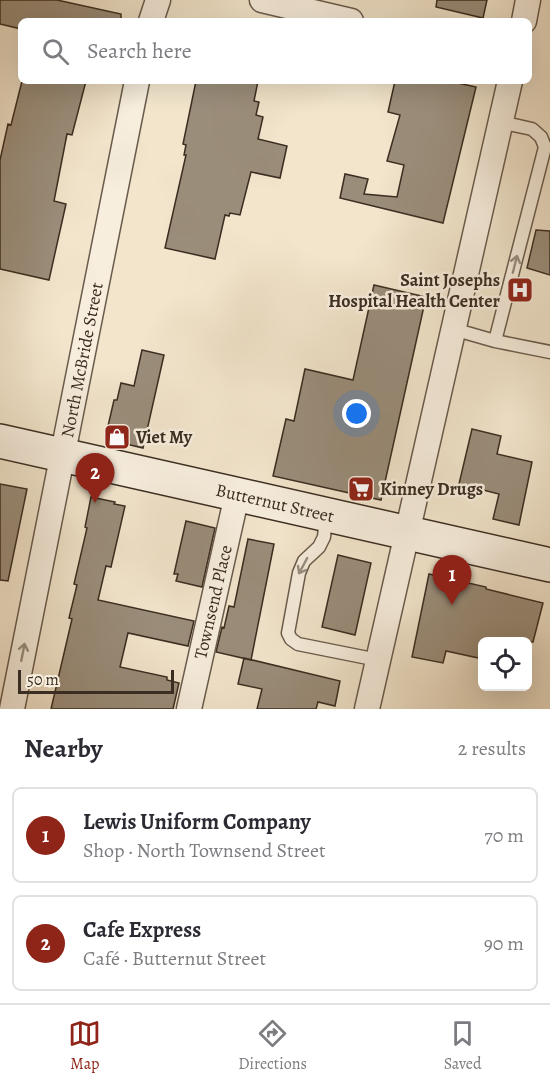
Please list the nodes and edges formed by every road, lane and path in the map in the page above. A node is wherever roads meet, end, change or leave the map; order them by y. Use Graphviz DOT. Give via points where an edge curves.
graph roads {
  1 [pos="158,0"];
  2 [pos="262,0"];
  3 [pos="528,0"];
  4 [pos="152,18"];
  5 [pos="338,18"];
  6 [pos="525,18"];
  7 [pos="136,84"];
  8 [pos="509,84"];
  9 [pos="500,122"];
  10 [pos="453,329"];
  11 [pos="495,341"];
  12 [pos="550,352"];
  13 [pos="0,441"];
  14 [pos="63,456"];
  15 [pos="237,495"];
  16 [pos="326,515"];
  17 [pos="407,533"];
  18 [pos="550,565"];
  19 [pos="378,660"];
  20 [pos="12,709"];
  21 [pos="189,709"];
  22 [pos="367,709"];
  1 -- 4 [label="street"];
  2 -- 5 [label="street"];
  3 -- 6 [label="street"];
  7 -- 14 [label="street, North McBride Street"];
  8 -- 9 [label="street"];
  9 -- 10 [label="street"];
  11 -- 9 [label="lane, one-way" via="545,147 532,129"];
  10 -- 11 [label="lane"];
  10 -- 17 [label="street"];
  11 -- 12 [label="lane"];
  13 -- 14 [label="street, Butternut Street"];
  14 -- 15 [label="street, Butternut Street"];
  20 -- 14 [label="street, North McBride Street, one-way"];
  15 -- 16 [label="street, Butternut Street"];
  15 -- 21 [label="street, Townsend Place"];
  16 -- 17 [label="street, Butternut Street"];
  16 -- 19 [label="lane, one-way" via="324,537 299,573 288,633 298,644"];
  17 -- 18 [label="street, Butternut Street"];
  17 -- 19 [label="street"];
  19 -- 22 [label="street"];
}
